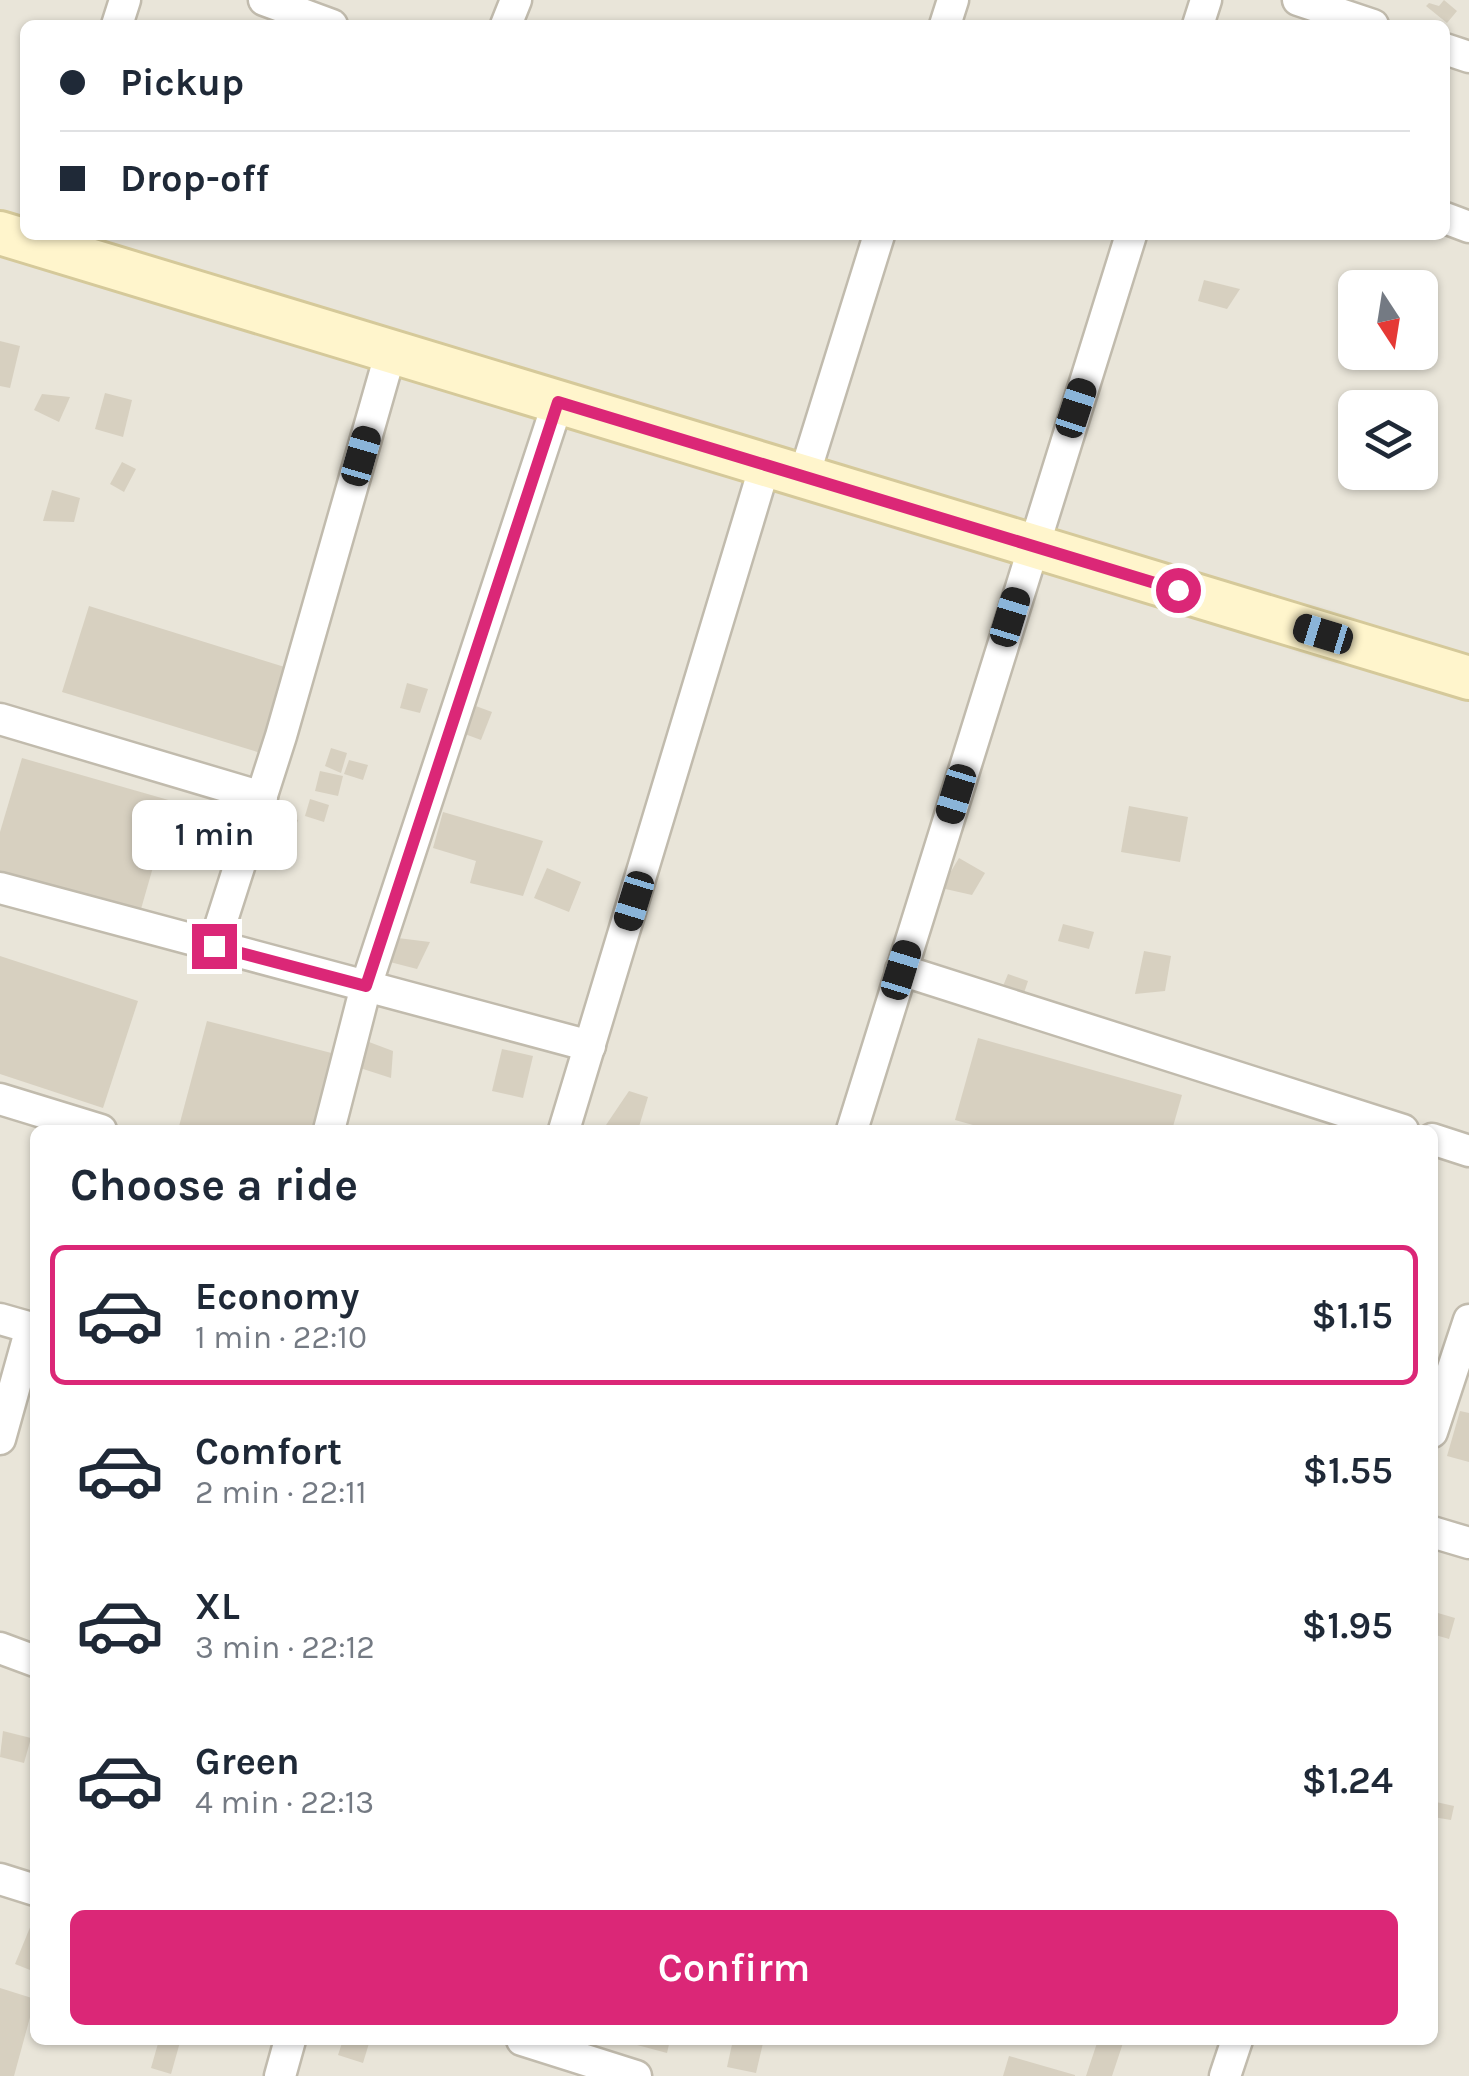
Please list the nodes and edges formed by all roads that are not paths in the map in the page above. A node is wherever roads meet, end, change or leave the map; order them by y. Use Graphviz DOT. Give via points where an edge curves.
graph roads {
  1 [pos="264,0"];
  2 [pos="1298,0"];
  3 [pos="318,20"];
  4 [pos="1358,20"];
  5 [pos="877,240"];
  6 [pos="1129,240"];
  7 [pos="48,241"];
  8 [pos="391,351"];
  9 [pos="558,402"];
  10 [pos="784,470"];
  11 [pos="1032,546"];
  12 [pos="1469,678"];
  13 [pos="0,719"];
  14 [pos="262,797"];
  15 [pos="0,888"];
  16 [pos="214,946"];
  17 [pos="901,970"];
  18 [pos="366,986"];
  19 [pos="590,1046"];
  20 [pos="0,1099"];
  21 [pos="85,1125"];
  22 [pos="330,1125"];
  23 [pos="566,1125"];
  24 [pos="854,1125"];
  25 [pos="1387,1125"];
  26 [pos="1438,1141"];
  27 [pos="1469,1151"];
  28 [pos="0,1320"];
  29 [pos="1469,1320"];
  30 [pos="30,1328"];
  31 [pos="30,1339"];
  32 [pos="1438,1414"];
  33 [pos="0,1439"];
  34 [pos="1438,1534"];
  35 [pos="1469,1543"];
  36 [pos="0,1648"];
  37 [pos="30,1658"];
  38 [pos="0,1879"];
  39 [pos="30,1888"];
  40 [pos="289,2045"];
  41 [pos="538,2045"];
  42 [pos="1235,2045"];
  43 [pos="578,2058"];
  44 [pos="280,2076"];
  45 [pos="636,2076"];
  46 [pos="1225,2076"];
  1 -- 3 [label="street"];
  2 -- 4 [label="street"];
  5 -- 10 [label="street"];
  6 -- 11 [label="street"];
  7 -- 8 [label="street"];
  8 -- 9 [label="street"];
  8 -- 14 [label="street"];
  9 -- 10 [label="street"];
  9 -- 18 [label="street"];
  10 -- 11 [label="street"];
  10 -- 19 [label="street"];
  11 -- 12 [label="street"];
  11 -- 17 [label="street"];
  13 -- 14 [label="street"];
  14 -- 16 [label="street"];
  15 -- 16 [label="street"];
  16 -- 18 [label="street"];
  17 -- 24 [label="street"];
  17 -- 25 [label="street"];
  18 -- 19 [label="street"];
  18 -- 22 [label="street"];
  19 -- 23 [label="street"];
  20 -- 21 [label="street"];
  26 -- 27 [label="street"];
  28 -- 30 [label="street"];
  29 -- 32 [label="street"];
  31 -- 33 [label="street"];
  34 -- 35 [label="street"];
  36 -- 37 [label="street"];
  38 -- 39 [label="street"];
  40 -- 44 [label="street"];
  41 -- 43 [label="street"];
  42 -- 46 [label="street"];
  43 -- 45 [label="street"];
}
